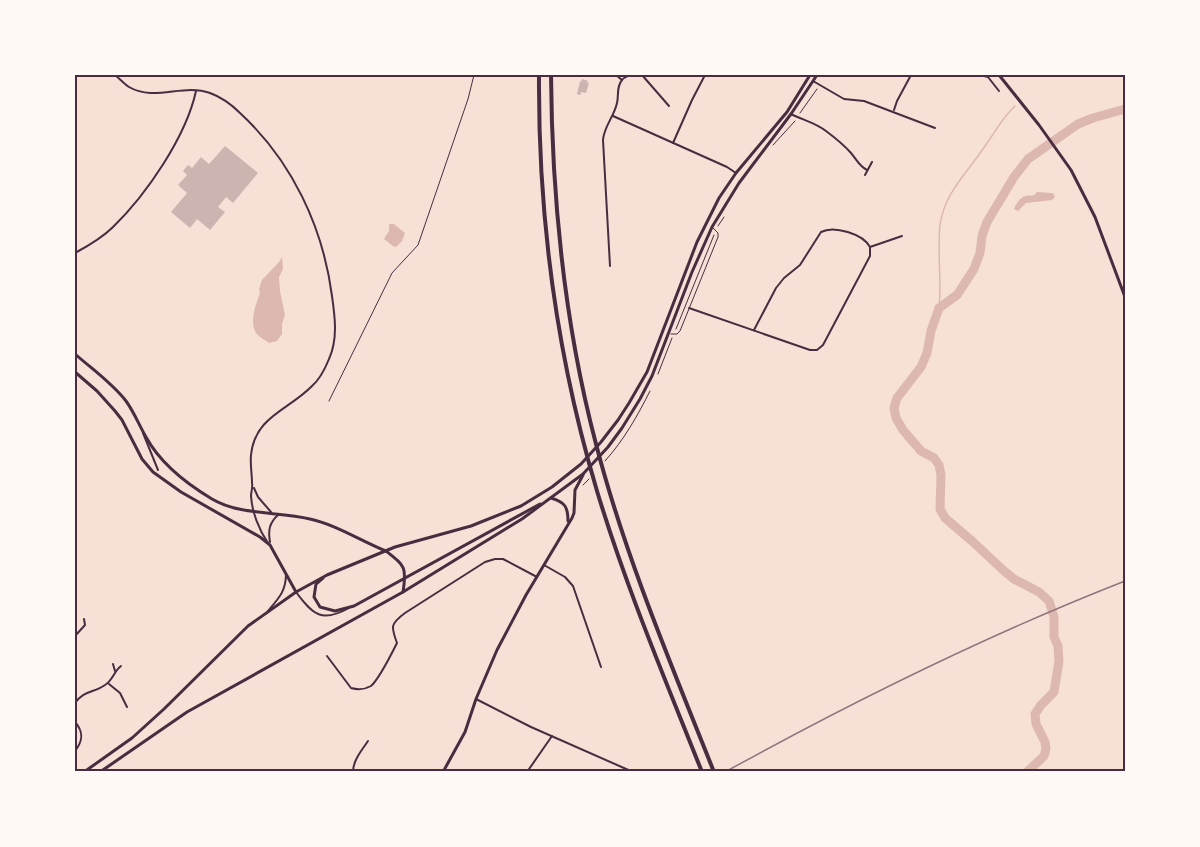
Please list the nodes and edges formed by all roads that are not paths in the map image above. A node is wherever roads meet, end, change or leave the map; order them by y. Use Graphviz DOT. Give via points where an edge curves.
graph roads {
  1 [pos="115,75"];
  2 [pos="539,75"];
  3 [pos="551,75"];
  4 [pos="616,75"];
  5 [pos="631,75"];
  6 [pos="642,75"];
  7 [pos="705,75"];
  8 [pos="810,75"];
  9 [pos="817,75"];
  10 [pos="911,75"];
  11 [pos="980,75"];
  12 [pos="992,75"];
  13 [pos="999,75"];
  14 [pos="988,77"];
  15 [pos="622,80"];
  16 [pos="813,81"];
  17 [pos="196,90"];
  18 [pos="999,91"];
  19 [pos="669,106"];
  20 [pos="894,112"];
  21 [pos="791,114"];
  22 [pos="612,116"];
  23 [pos="935,128"];
  24 [pos="673,143"];
  25 [pos="872,162"];
  26 [pos="867,170"];
  27 [pos="735,173"];
  28 [pos="865,175"];
  29 [pos="712,227"];
  30 [pos="902,236"];
  31 [pos="870,247"];
  32 [pos="75,253"];
  33 [pos="610,266"];
  34 [pos="1125,297"];
  35 [pos="688,308"];
  36 [pos="754,330"];
  37 [pos="669,334"];
  38 [pos="75,354"];
  39 [pos="75,372"];
  40 [pos="142,430"];
  41 [pos="158,470"];
  42 [pos="584,474"];
  43 [pos="253,485"];
  44 [pos="549,499"];
  45 [pos="254,511"];
  46 [pos="271,512"];
  47 [pos="279,514"];
  48 [pos="568,523"];
  49 [pos="270,545"];
  50 [pos="386,551"];
  51 [pos="544,566"];
  52 [pos="286,572"];
  53 [pos="327,575"];
  54 [pos="537,577"];
  55 [pos="405,578"];
  56 [pos="296,592"];
  57 [pos="403,592"];
  58 [pos="354,606"];
  59 [pos="267,613"];
  60 [pos="84,619"];
  61 [pos="84,625"];
  62 [pos="89,627"];
  63 [pos="75,636"];
  64 [pos="327,656"];
  65 [pos="113,664"];
  66 [pos="121,666"];
  67 [pos="601,667"];
  68 [pos="115,670"];
  69 [pos="108,683"];
  70 [pos="476,699"];
  71 [pos="75,703"];
  72 [pos="127,707"];
  73 [pos="75,722"];
  74 [pos="552,736"];
  75 [pos="368,741"];
  76 [pos="75,752"];
  77 [pos="701,770"];
  78 [pos="84,772"];
  79 [pos="100,772"];
  80 [pos="353,772"];
  81 [pos="443,772"];
  82 [pos="527,772"];
  83 [pos="632,772"];
  84 [pos="714,772"];
  1 -- 17 [label="street" via="144,92"];
  2 -- 77 [label="highway" via="547,246 582,434 619,560"];
  3 -- 84 [label="highway" via="559,248 591,426 608,488 656,624"];
  4 -- 15 [label="street"];
  5 -- 15 [label="street"];
  6 -- 19 [label="street"];
  7 -- 24 [label="street"];
  8 -- 27 [label="main road" via="786,112"];
  9 -- 16 [label="main road"];
  10 -- 20 [label="street"];
  11 -- 14 [label="street"];
  12 -- 14 [label="street"];
  13 -- 34 [label="main road" via="1071,170 1095,218"];
  14 -- 18 [label="street"];
  15 -- 22 [label="street"];
  16 -- 20 [label="street" via="844,99 864,101"];
  16 -- 21 [label="main road"];
  17 -- 32 [label="street" via="182,129 147,187 111,228"];
  17 -- 43 [label="street" via="209,92 241,113 283,162 319,235 330,279 335,328 330,357 312,387 259,430 251,456"];
  20 -- 23 [label="street"];
  21 -- 26 [label="street" via="817,124"];
  21 -- 29 [label="main road" via="739,183"];
  22 -- 24 [label="street"];
  22 -- 33 [label="street" via="603,140"];
  24 -- 27 [label="street"];
  25 -- 26 [label="street"];
  26 -- 28 [label="street"];
  27 -- 50 [label="main road" via="697,242 647,372 618,420 581,464 521,506 471,526"];
  29 -- 35 [label="lane" via="718,237"];
  29 -- 37 [label="main road"];
  30 -- 31 [label="street"];
  31 -- 36 [label="street" via="860,237 835,229 821,232 800,265 776,288"];
  31 -- 36 [label="street" via="870,256 820,348 810,350"];
  35 -- 36 [label="street"];
  35 -- 37 [label="lane" via="679,333"];
  37 -- 42 [label="main road" via="637,405"];
  38 -- 40 [label="main road" via="124,399"];
  39 -- 49 [label="main road" via="115,411 153,472"];
  40 -- 41 [label="street"];
  40 -- 45 [label="main road" via="162,459 190,484 220,503"];
  42 -- 44 [label="main road"];
  42 -- 48 [label="main road" via="575,490 574,513"];
  43 -- 45 [label="street"];
  43 -- 46 [label="street"];
  44 -- 48 [label="main road" via="561,501 568,513"];
  44 -- 55 [label="main road"];
  44 -- 57 [label="main road"];
  45 -- 46 [label="main road"];
  45 -- 49 [label="street"];
  46 -- 47 [label="main road"];
  47 -- 49 [label="street" via="270,526"];
  47 -- 50 [label="main road" via="328,524"];
  48 -- 51 [label="main road"];
  49 -- 52 [label="main road"];
  50 -- 53 [label="main road"];
  50 -- 55 [label="main road" via="400,562"];
  51 -- 54 [label="main road"];
  51 -- 67 [label="street" via="573,586"];
  52 -- 56 [label="main road"];
  52 -- 59 [label="street" via="282,594"];
  53 -- 56 [label="main road"];
  53 -- 58 [label="main road" via="316,584 314,597 320,607 334,611"];
  54 -- 64 [label="street" via="507,561 484,562 405,613 395,621 392,630 398,643 371,686 351,688"];
  54 -- 70 [label="main road" via="497,650"];
  55 -- 57 [label="main road"];
  55 -- 58 [label="main road"];
  56 -- 58 [label="street" via="318,615 336,615"];
  56 -- 59 [label="main road"];
  57 -- 79 [label="main road" via="187,712"];
  59 -- 78 [label="main road" via="248,626 132,738"];
  60 -- 61 [label="street"];
  61 -- 62 [label="street"];
  61 -- 63 [label="street"];
  65 -- 68 [label="street"];
  66 -- 68 [label="street"];
  68 -- 69 [label="street"];
  69 -- 71 [label="street" via="89,691"];
  69 -- 72 [label="street" via="120,693"];
  70 -- 74 [label="street"];
  70 -- 81 [label="main road" via="465,732"];
  73 -- 76 [label="street" via="82,735"];
  74 -- 82 [label="street"];
  74 -- 83 [label="street"];
  75 -- 80 [label="street"];
}
